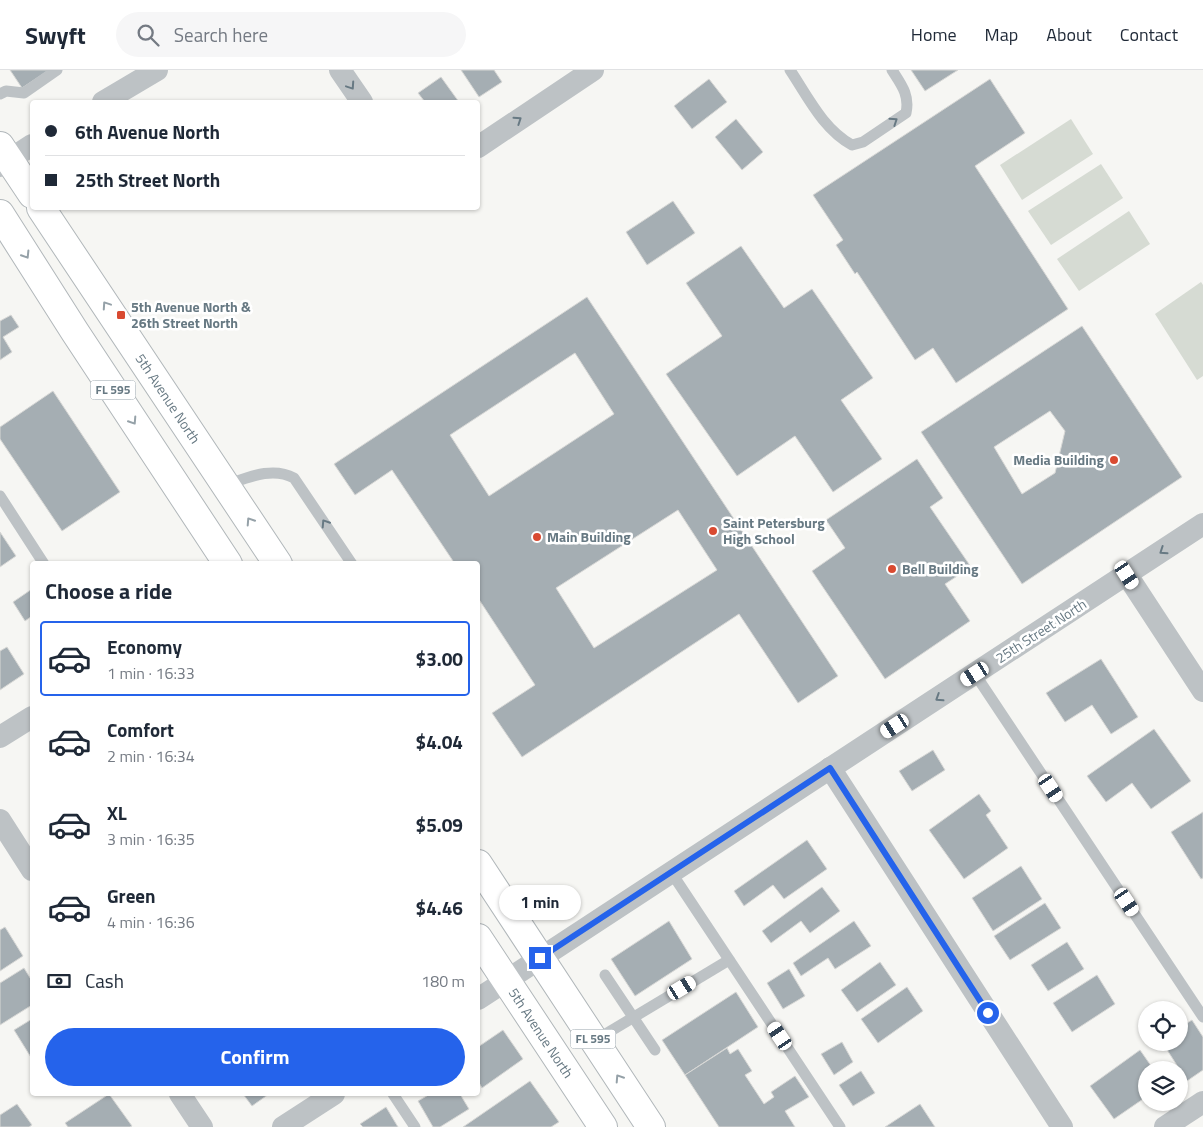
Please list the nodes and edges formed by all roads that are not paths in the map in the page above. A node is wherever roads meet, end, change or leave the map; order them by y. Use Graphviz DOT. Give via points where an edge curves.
graph roads {
  1 [pos="57,70"];
  2 [pos="340,70"];
  3 [pos="593,70"];
  4 [pos="790,70"];
  5 [pos="892,70"];
  6 [pos="145,73"];
  7 [pos="0,94"];
  8 [pos="106,100"];
  9 [pos="361,100"];
  10 [pos="30,146"];
  11 [pos="480,146"];
  12 [pos="3,157"];
  13 [pos="30,191"];
  14 [pos="42,210"];
  15 [pos="0,214"];
  16 [pos="75,332"];
  17 [pos="142,360"];
  18 [pos="226,485"];
  19 [pos="0,496"];
  20 [pos="1203,524"];
  21 [pos="42,561"];
  22 [pos="226,561"];
  23 [pos="275,561"];
  24 [pos="350,561"];
  25 [pos="1127,575"];
  26 [pos="975,674"];
  27 [pos="1203,691"];
  28 [pos="30,718"];
  29 [pos="0,737"];
  30 [pos="830,768"];
  31 [pos="0,820"];
  32 [pos="30,867"];
  33 [pos="480,867"];
  34 [pos="672,872"];
  35 [pos="480,941"];
  36 [pos="540,958"];
  37 [pos="730,960"];
  38 [pos="605,975"];
  39 [pos="506,980"];
  40 [pos="480,998"];
  41 [pos="634,1017"];
  42 [pos="1203,1017"];
  43 [pos="594,1041"];
  44 [pos="655,1050"];
  45 [pos="181,1096"];
  46 [pos="331,1096"];
  47 [pos="394,1096"];
  48 [pos="1203,1102"];
  49 [pos="202,1127"];
  50 [pos="283,1127"];
  51 [pos="415,1127"];
  52 [pos="603,1127"];
  53 [pos="651,1127"];
  54 [pos="840,1127"];
  55 [pos="1062,1127"];
  56 [pos="1165,1127"];
  1 -- 7 [label="lane" via="24,93 6,91"];
  2 -- 9 [label="street, one-way"];
  11 -- 3 [label="street, one-way"];
  4 -- 5 [label="lane, one-way" via="828,128 852,145 863,142 906,113 906,95"];
  6 -- 8 [label="street"];
  10 -- 12 [label="street"];
  12 -- 13 [label="main road"];
  17 -- 14 [label="main road, 5th Avenue North / FL 595, one-way"];
  15 -- 16 [label="main road, FL 595, one-way"];
  16 -- 17 [label="main road"];
  16 -- 22 [label="main road, FL 595, one-way"];
  17 -- 18 [label="main road, 5th Avenue North / FL 595"];
  23 -- 18 [label="main road, 5th Avenue North / FL 595, one-way"];
  24 -- 18 [label="lane, one-way" via="294,478 286,474 261,473"];
  19 -- 21 [label="lane"];
  20 -- 25 [label="street, 25th Street North, one-way"];
  25 -- 26 [label="street, 25th Street North"];
  25 -- 27 [label="street"];
  26 -- 30 [label="street, 25th Street North, one-way"];
  26 -- 42 [label="lane"];
  28 -- 29 [label="street"];
  30 -- 34 [label="street, 25th Street North"];
  30 -- 55 [label="street"];
  31 -- 32 [label="street"];
  33 -- 36 [label="main road, FL 595"];
  34 -- 36 [label="street, 25th Street North"];
  34 -- 37 [label="lane"];
  35 -- 39 [label="main road, 5th Avenue North / FL 595"];
  36 -- 39 [label="street, 25th Street North"];
  36 -- 43 [label="main road, FL 595"];
  37 -- 41 [label="lane"];
  37 -- 54 [label="lane"];
  38 -- 41 [label="lane"];
  39 -- 40 [label="street, 25th Street North"];
  39 -- 52 [label="main road, 5th Avenue North / FL 595"];
  41 -- 43 [label="lane"];
  41 -- 44 [label="lane"];
  53 -- 43 [label="main road, FL 595, one-way"];
  45 -- 49 [label="street"];
  46 -- 50 [label="street"];
  47 -- 51 [label="lane"];
  48 -- 56 [label="street"];
}
